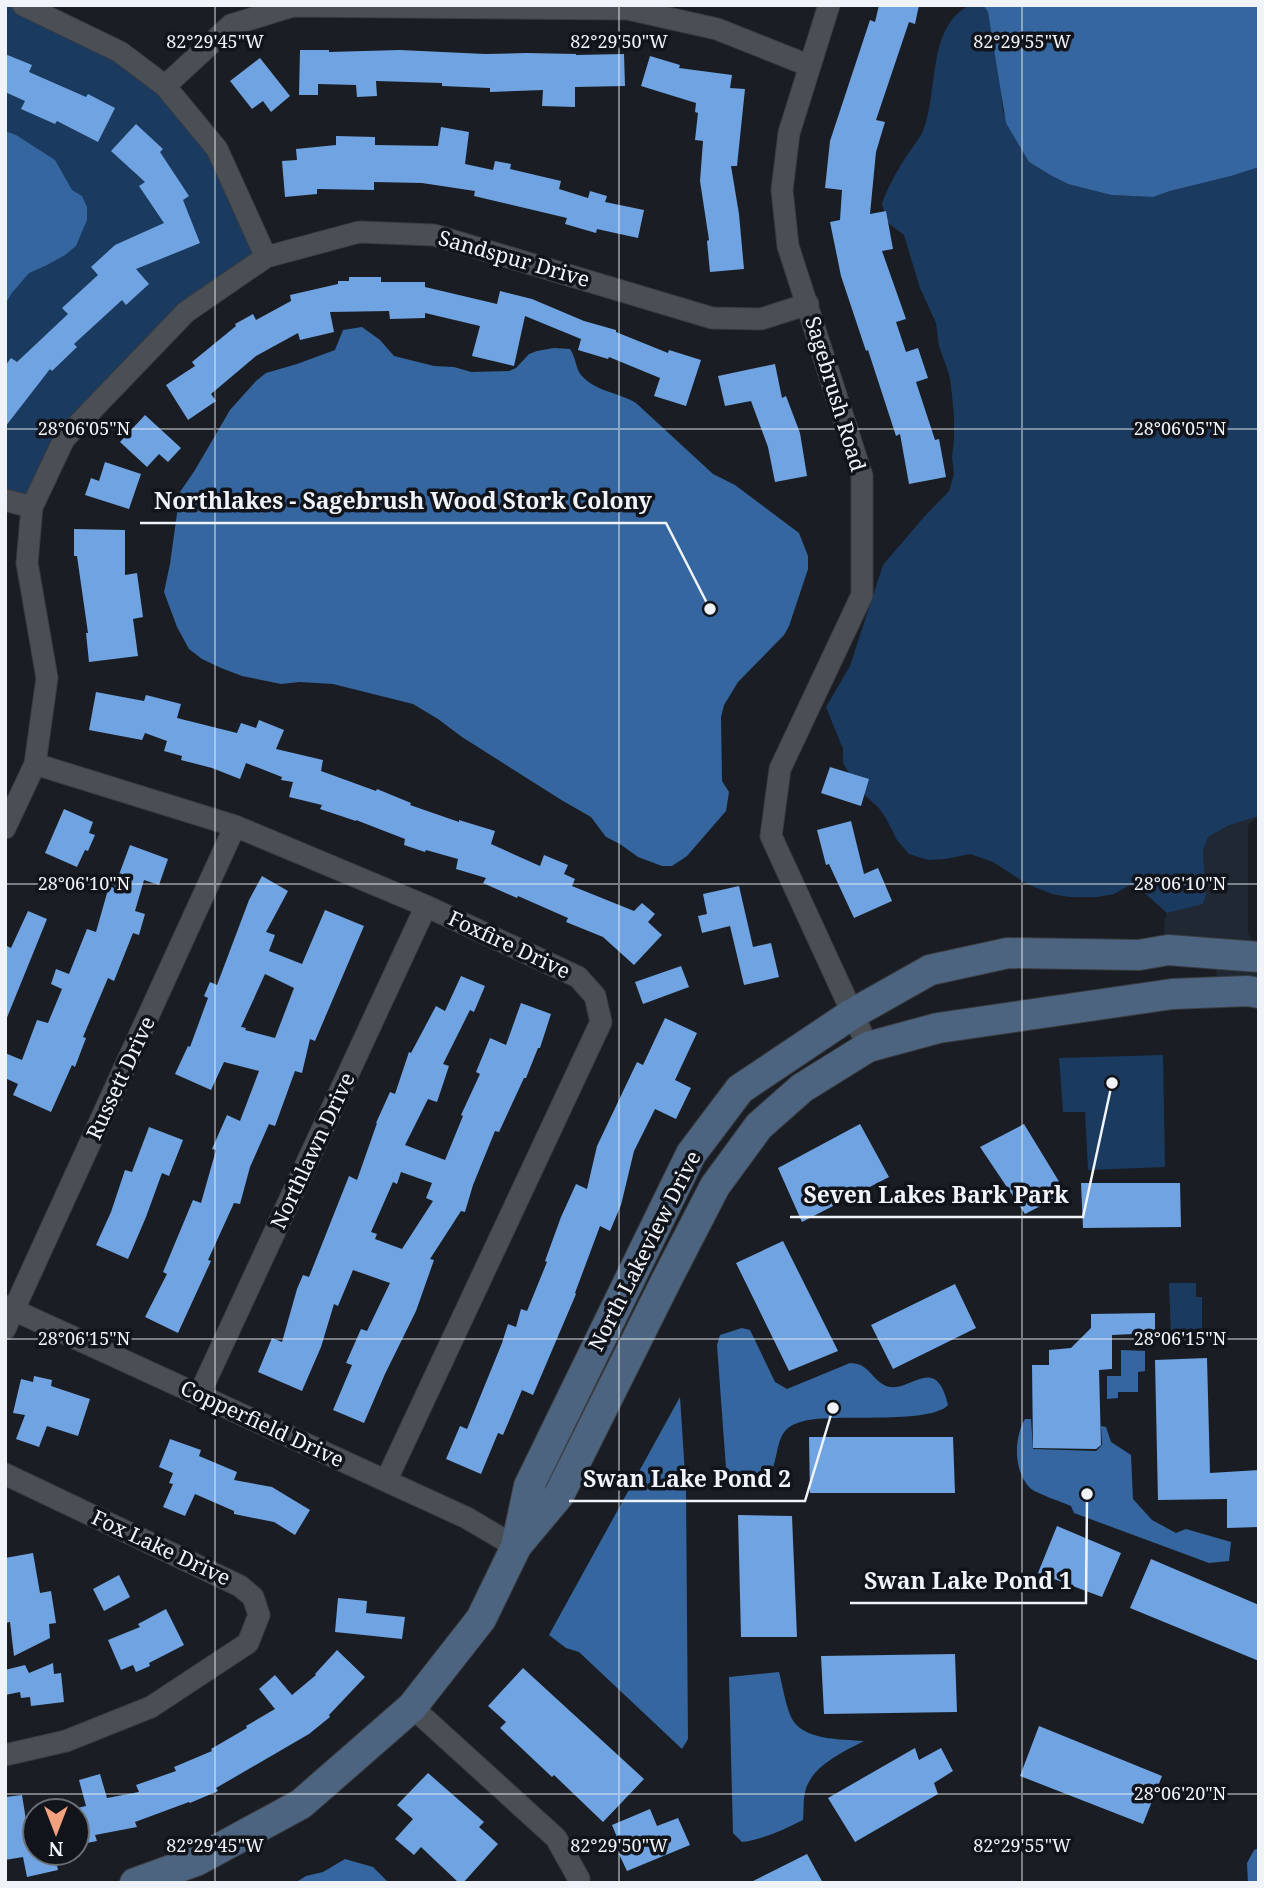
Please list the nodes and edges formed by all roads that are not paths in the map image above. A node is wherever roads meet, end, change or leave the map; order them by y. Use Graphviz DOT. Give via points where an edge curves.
graph roads {
  1 [pos="23,5"];
  2 [pos="829,5"];
  3 [pos="810,66"];
  4 [pos="165,86"];
  5 [pos="266,257"];
  6 [pos="808,304"];
  7 [pos="5,499"];
  8 [pos="32,507"];
  9 [pos="35,764"];
  10 [pos="235,826"];
  11 [pos="5,828"];
  12 [pos="426,906"];
  13 [pos="1202,952"];
  14 [pos="1259,957"];
  15 [pos="1210,992"];
  16 [pos="1259,993"];
  17 [pos="852,1014"];
  18 [pos="868,1046"];
  19 [pos="638,1264"];
  20 [pos="667,1279"];
  21 [pos="8,1315"];
  22 [pos="199,1395"];
  23 [pos="5,1474"];
  24 [pos="386,1481"];
  25 [pos="516,1547"];
  26 [pos="412,1706"];
  27 [pos="5,1755"];
  28 [pos="135,1883"];
  29 [pos="579,1883"];
  1 -- 4 [label="street" via="120,52"];
  2 -- 3 [label="street, Sagebrush Road"];
  3 -- 4 [label="street" via="717,29 628,9 293,6 231,25"];
  3 -- 6 [label="street, Sagebrush Road" via="789,133 782,190 788,246"];
  4 -- 5 [label="street" via="217,149"];
  5 -- 6 [label="street, Sandspur Drive" via="359,232 434,235 712,318 761,319"];
  5 -- 8 [label="street, Sandspur Drive" via="186,312 64,439"];
  6 -- 17 [label="street, Sagebrush Road" via="862,476 862,595 780,769 771,836"];
  7 -- 8 [label="street"];
  8 -- 9 [label="street, Sandspur Drive" via="27,563 47,677"];
  9 -- 10 [label="street, Foxfire Drive"];
  9 -- 11 [label="street, Sandspur Drive"];
  10 -- 12 [label="street, Foxfire Drive"];
  10 -- 21 [label="street, Russett Drive"];
  12 -- 22 [label="street, Northlawn Drive"];
  12 -- 24 [label="street, Foxfire Drive" via="578,977 595,996 601,1022"];
  13 -- 14 [label="street, North Lakeview Drive"];
  13 -- 15 [label="street"];
  13 -- 17 [label="street, North Lakeview Drive" via="1008,953 930,970"];
  15 -- 16 [label="street, North Lakeview Drive"];
  15 -- 18 [label="street, North Lakeview Drive" via="938,1028"];
  17 -- 18 [label="street, Sagebrush Road"];
  17 -- 19 [label="street, North Lakeview Drive" via="740,1089 691,1154"];
  18 -- 20 [label="street, North Lakeview Drive" via="802,1088 759,1126 715,1186"];
  19 -- 20 [label="street"];
  19 -- 25 [label="street, North Lakeview Drive" via="528,1486"];
  20 -- 25 [label="street, North Lakeview Drive" via="559,1495"];
  21 -- 22 [label="street, Copperfield Drive"];
  22 -- 24 [label="street, Copperfield Drive"];
  23 -- 27 [label="street, Fox Lake Drive" via="240,1586 253,1597 259,1615 248,1643 151,1707 66,1741"];
  24 -- 25 [label="street, Copperfield Drive" via="467,1518"];
  25 -- 26 [label="street, North Lakeview Drive" via="481,1619"];
  26 -- 28 [label="street, North Lakeview Drive" via="301,1804 195,1861"];
  26 -- 29 [label="street" via="556,1838"];
}
